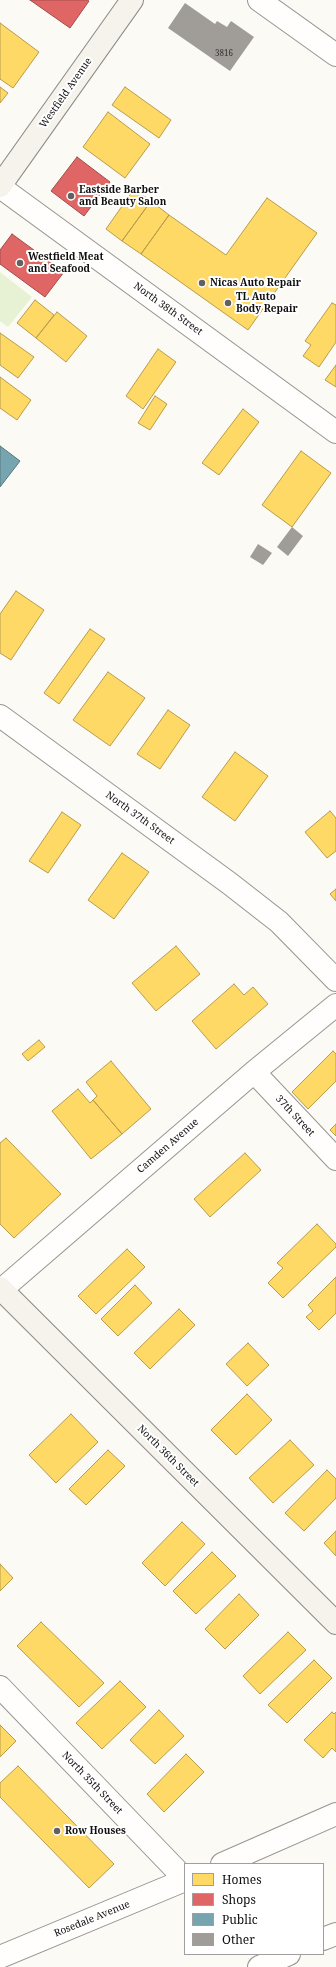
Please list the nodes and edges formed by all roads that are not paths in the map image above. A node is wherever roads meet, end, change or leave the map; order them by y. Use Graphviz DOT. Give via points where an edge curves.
graph roads {
  1 [pos="132,0"];
  2 [pos="259,0"];
  3 [pos="336,56"];
  4 [pos="0,186"];
  5 [pos="336,432"];
  6 [pos="0,716"];
  7 [pos="336,980"];
  8 [pos="336,1005"];
  9 [pos="254,1072"];
  10 [pos="336,1160"];
  11 [pos="1,1289"];
  12 [pos="336,1623"];
  13 [pos="0,1687"];
  14 [pos="336,1814"];
  15 [pos="224,1863"];
  16 [pos="184,1879"];
  17 [pos="184,1880"];
  18 [pos="336,1934"];
  19 [pos="324,1939"];
  20 [pos="287,1955"];
  21 [pos="0,1957"];
  22 [pos="259,1967"];
  1 -- 4 [label="street, Westfield Avenue"];
  2 -- 3 [label="street"];
  4 -- 5 [label="street, North 38th Street"];
  6 -- 7 [label="street, North 37th Street" via="279,922"];
  8 -- 9 [label="street, Camden Avenue"];
  9 -- 10 [label="street, 37th Street"];
  9 -- 11 [label="street, Camden Avenue"];
  11 -- 12 [label="street, North 36th Street"];
  13 -- 16 [label="street, North 35th Street"];
  14 -- 15 [label="street"];
  17 -- 21 [label="street, Rosedale Avenue"];
  18 -- 19 [label="street"];
  20 -- 22 [label="street"];
}
